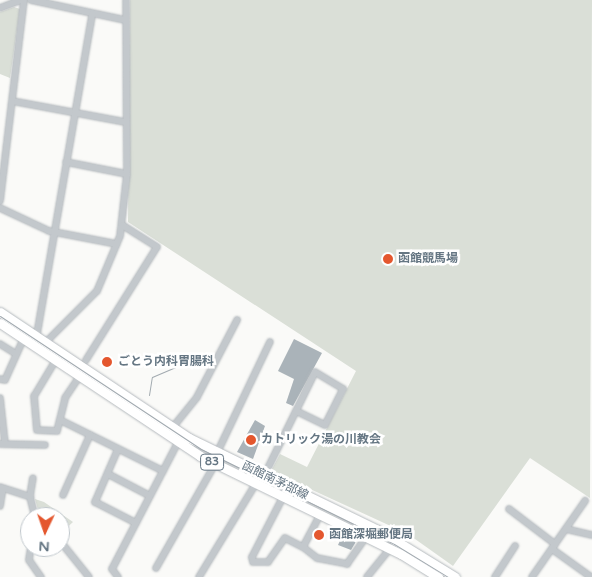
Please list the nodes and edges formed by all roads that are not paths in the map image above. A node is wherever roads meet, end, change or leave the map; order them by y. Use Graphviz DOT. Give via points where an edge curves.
graph roads {
  1 [pos="22,0"];
  2 [pos="31,0"];
  3 [pos="126,0"];
  4 [pos="0,8"];
  5 [pos="92,14"];
  6 [pos="125,20"];
  7 [pos="12,101"];
  8 [pos="75,112"];
  9 [pos="126,122"];
  10 [pos="66,162"];
  11 [pos="127,174"];
  12 [pos="0,201"];
  13 [pos="0,208"];
  14 [pos="122,224"];
  15 [pos="54,232"];
  16 [pos="117,244"];
  17 [pos="0,312"];
  18 [pos="237,320"];
  19 [pos="0,323"];
  20 [pos="37,334"];
  21 [pos="48,340"];
  22 [pos="26,342"];
  23 [pos="270,342"];
  24 [pos="0,344"];
  25 [pos="16,354"];
  26 [pos="86,360"];
  27 [pos="54,362"];
  28 [pos="0,379"];
  29 [pos="78,379"];
  30 [pos="0,398"];
  31 [pos="296,411"];
  32 [pos="60,420"];
  33 [pos="173,427"];
  34 [pos="90,435"];
  35 [pos="178,442"];
  36 [pos="2,444"];
  37 [pos="45,445"];
  38 [pos="118,449"];
  39 [pos="217,453"];
  40 [pos="216,464"];
  41 [pos="163,471"];
  42 [pos="108,474"];
  43 [pos="263,475"];
  44 [pos="34,478"];
  45 [pos="256,484"];
  46 [pos="1,487"];
  47 [pos="63,495"];
  48 [pos="30,496"];
  49 [pos="150,496"];
  50 [pos="283,497"];
  51 [pos="585,501"];
  52 [pos="0,506"];
  53 [pos="33,507"];
  54 [pos="509,509"];
  55 [pos="320,515"];
  56 [pos="136,523"];
  57 [pos="566,530"];
  58 [pos="592,535"];
  59 [pos="366,537"];
  60 [pos="397,540"];
  61 [pos="515,546"];
  62 [pos="554,546"];
  63 [pos="303,547"];
  64 [pos="390,549"];
  65 [pos="70,553"];
  66 [pos="29,557"];
  67 [pos="156,568"];
  68 [pos="41,577"];
  69 [pos="89,577"];
  70 [pos="118,577"];
  71 [pos="199,577"];
  72 [pos="367,577"];
  73 [pos="438,577"];
  74 [pos="455,577"];
  75 [pos="494,577"];
  76 [pos="532,577"];
  77 [pos="591,577"];
  1 -- 4 [label="street"];
  1 -- 7 [label="street"];
  2 -- 5 [label="street"];
  3 -- 6 [label="street"];
  5 -- 6 [label="street"];
  5 -- 8 [label="street"];
  6 -- 9 [label="street"];
  7 -- 8 [label="street"];
  7 -- 12 [label="street"];
  8 -- 9 [label="street"];
  8 -- 10 [label="street"];
  9 -- 11 [label="street"];
  10 -- 11 [label="street"];
  10 -- 15 [label="street"];
  11 -- 14 [label="street"];
  13 -- 15 [label="street"];
  14 -- 16 [label="street"];
  14 -- 26 [label="street" via="157,248"];
  15 -- 16 [label="street"];
  15 -- 20 [label="street"];
  16 -- 21 [label="street" via="96,291"];
  17 -- 20 [label="main road, 函館南茅部線 / 83"];
  18 -- 33 [label="street" via="197,397"];
  19 -- 22 [label="main road, 函館南茅部線 / 83"];
  20 -- 21 [label="main road, 函館南茅部線 / 83"];
  20 -- 22 [label="street"];
  21 -- 33 [label="main road, 函館南茅部線 / 83"];
  22 -- 25 [label="street"];
  22 -- 35 [label="main road, 函館南茅部線 / 83"];
  23 -- 39 [label="street"];
  24 -- 25 [label="street"];
  25 -- 28 [label="street" via="5,380"];
  27 -- 32 [label="street" via="34,396 37,430 57,431"];
  29 -- 32 [label="street" via="65,398"];
  30 -- 36 [label="street"];
  31 -- 31 [label="street" via="325,425 343,389 314,372"];
  31 -- 43 [label="street"];
  32 -- 34 [label="street"];
  33 -- 39 [label="main road, 函館南茅部線 / 83"];
  34 -- 38 [label="street"];
  34 -- 47 [label="street"];
  35 -- 40 [label="main road, 函館南茅部線 / 83"];
  35 -- 41 [label="street"];
  36 -- 37 [label="street"];
  38 -- 41 [label="street"];
  38 -- 42 [label="street"];
  39 -- 43 [label="main road, 函館南茅部線 / 83"];
  40 -- 45 [label="main road, 函館南茅部線 / 83"];
  40 -- 67 [label="street"];
  41 -- 49 [label="street"];
  42 -- 49 [label="street"];
  42 -- 56 [label="street" via="95,502"];
  43 -- 45 [label="street"];
  43 -- 60 [label="main road, 函館南茅部線 / 83"];
  44 -- 48 [label="street"];
  45 -- 50 [label="main road, 函館南茅部線 / 83"];
  45 -- 71 [label="street"];
  46 -- 48 [label="street"];
  46 -- 52 [label="street"];
  48 -- 53 [label="street"];
  49 -- 56 [label="street"];
  50 -- 55 [label="main road, 函館南茅部線 / 83"];
  50 -- 63 [label="street" via="252,562 267,563 286,538"];
  51 -- 57 [label="street"];
  54 -- 62 [label="street"];
  55 -- 59 [label="main road, 函館南茅部線 / 83"];
  55 -- 63 [label="street"];
  56 -- 70 [label="street" via="112,569"];
  57 -- 58 [label="street"];
  57 -- 62 [label="street"];
  59 -- 63 [label="street" via="347,564 317,558"];
  59 -- 64 [label="main road, 函館南茅部線 / 83"];
  60 -- 64 [label="street"];
  60 -- 74 [label="main road, 函館南茅部線 / 83"];
  61 -- 75 [label="street"];
  62 -- 76 [label="street"];
  62 -- 77 [label="street"];
  64 -- 72 [label="street"];
  64 -- 73 [label="main road, 函館南茅部線 / 83"];
  65 -- 69 [label="street"];
  66 -- 68 [label="street"];
}
